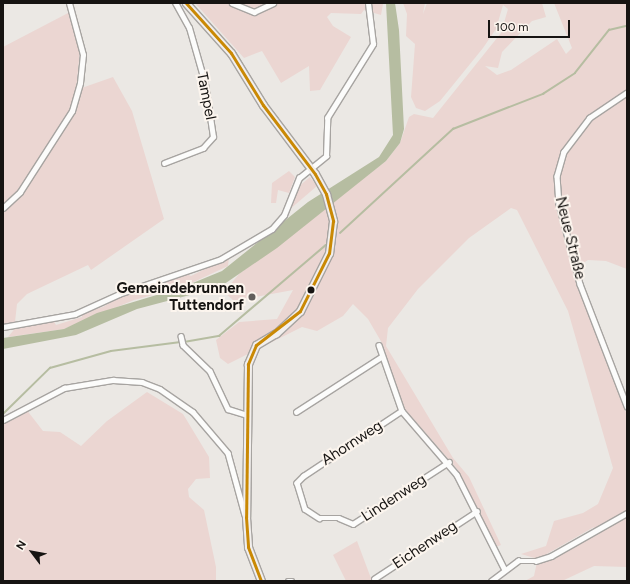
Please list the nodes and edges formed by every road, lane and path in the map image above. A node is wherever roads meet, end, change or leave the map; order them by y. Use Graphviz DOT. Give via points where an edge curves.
graph roads {
  1 [pos="69,3"];
  2 [pos="175,3"];
  3 [pos="186,3"];
  4 [pos="232,3"];
  5 [pos="273,3"];
  6 [pos="368,3"];
  7 [pos="627,93"];
  8 [pos="164,163"];
  9 [pos="313,172"];
  10 [pos="3,208"];
  11 [pos="3,327"];
  12 [pos="182,339"];
  13 [pos="379,345"];
  14 [pos="381,357"];
  15 [pos="627,406"];
  16 [pos="402,411"];
  17 [pos="296,412"];
  18 [pos="248,415"];
  19 [pos="3,420"];
  20 [pos="449,462"];
  21 [pos="304,476"];
  22 [pos="477,511"];
  23 [pos="627,513"];
  24 [pos="246,518"];
  25 [pos="505,570"];
  26 [pos="374,579"];
  27 [pos="261,581"];
  28 [pos="288,581"];
  29 [pos="292,581"];
  30 [pos="491,581"];
  1 -- 10 [label="street" via="83,55 80,83 72,111 20,192"];
  2 -- 8 [label="street, Tampel" via="189,28 203,77 213,137 203,148"];
  3 -- 9 [label="street" via="231,53 263,105"];
  4 -- 5 [label="street" via="254,12"];
  6 -- 9 [label="street" via="373,44 329,114 326,156"];
  7 -- 15 [label="street, Neue Straße" via="590,118 564,152 557,176 559,204 578,277"];
  9 -- 11 [label="street" via="293,186 280,221 263,236 221,259 119,294 75,314"];
  9 -- 18 [label="street" via="329,203 333,228 324,268 300,311 251,352"];
  12 -- 18 [label="street" via="210,371 228,409"];
  13 -- 14 [label="street"];
  14 -- 16 [label="street"];
  14 -- 17 [label="street"];
  16 -- 20 [label="street"];
  16 -- 21 [label="street, Ahornweg"];
  18 -- 24 [label="street"];
  19 -- 24 [label="street" via="64,388 113,380 142,382 160,389 193,412 228,453"];
  20 -- 21 [label="street, Lindenweg" via="353,524 339,518 319,518 305,509 297,483"];
  20 -- 22 [label="street"];
  22 -- 25 [label="street"];
  22 -- 26 [label="street, Eichenweg"];
  23 -- 25 [label="street" via="551,556 536,561 518,561"];
  24 -- 27 [label="street" via="248,547"];
  25 -- 30 [label="street"];
  28 -- 29 [label="street"];
}
